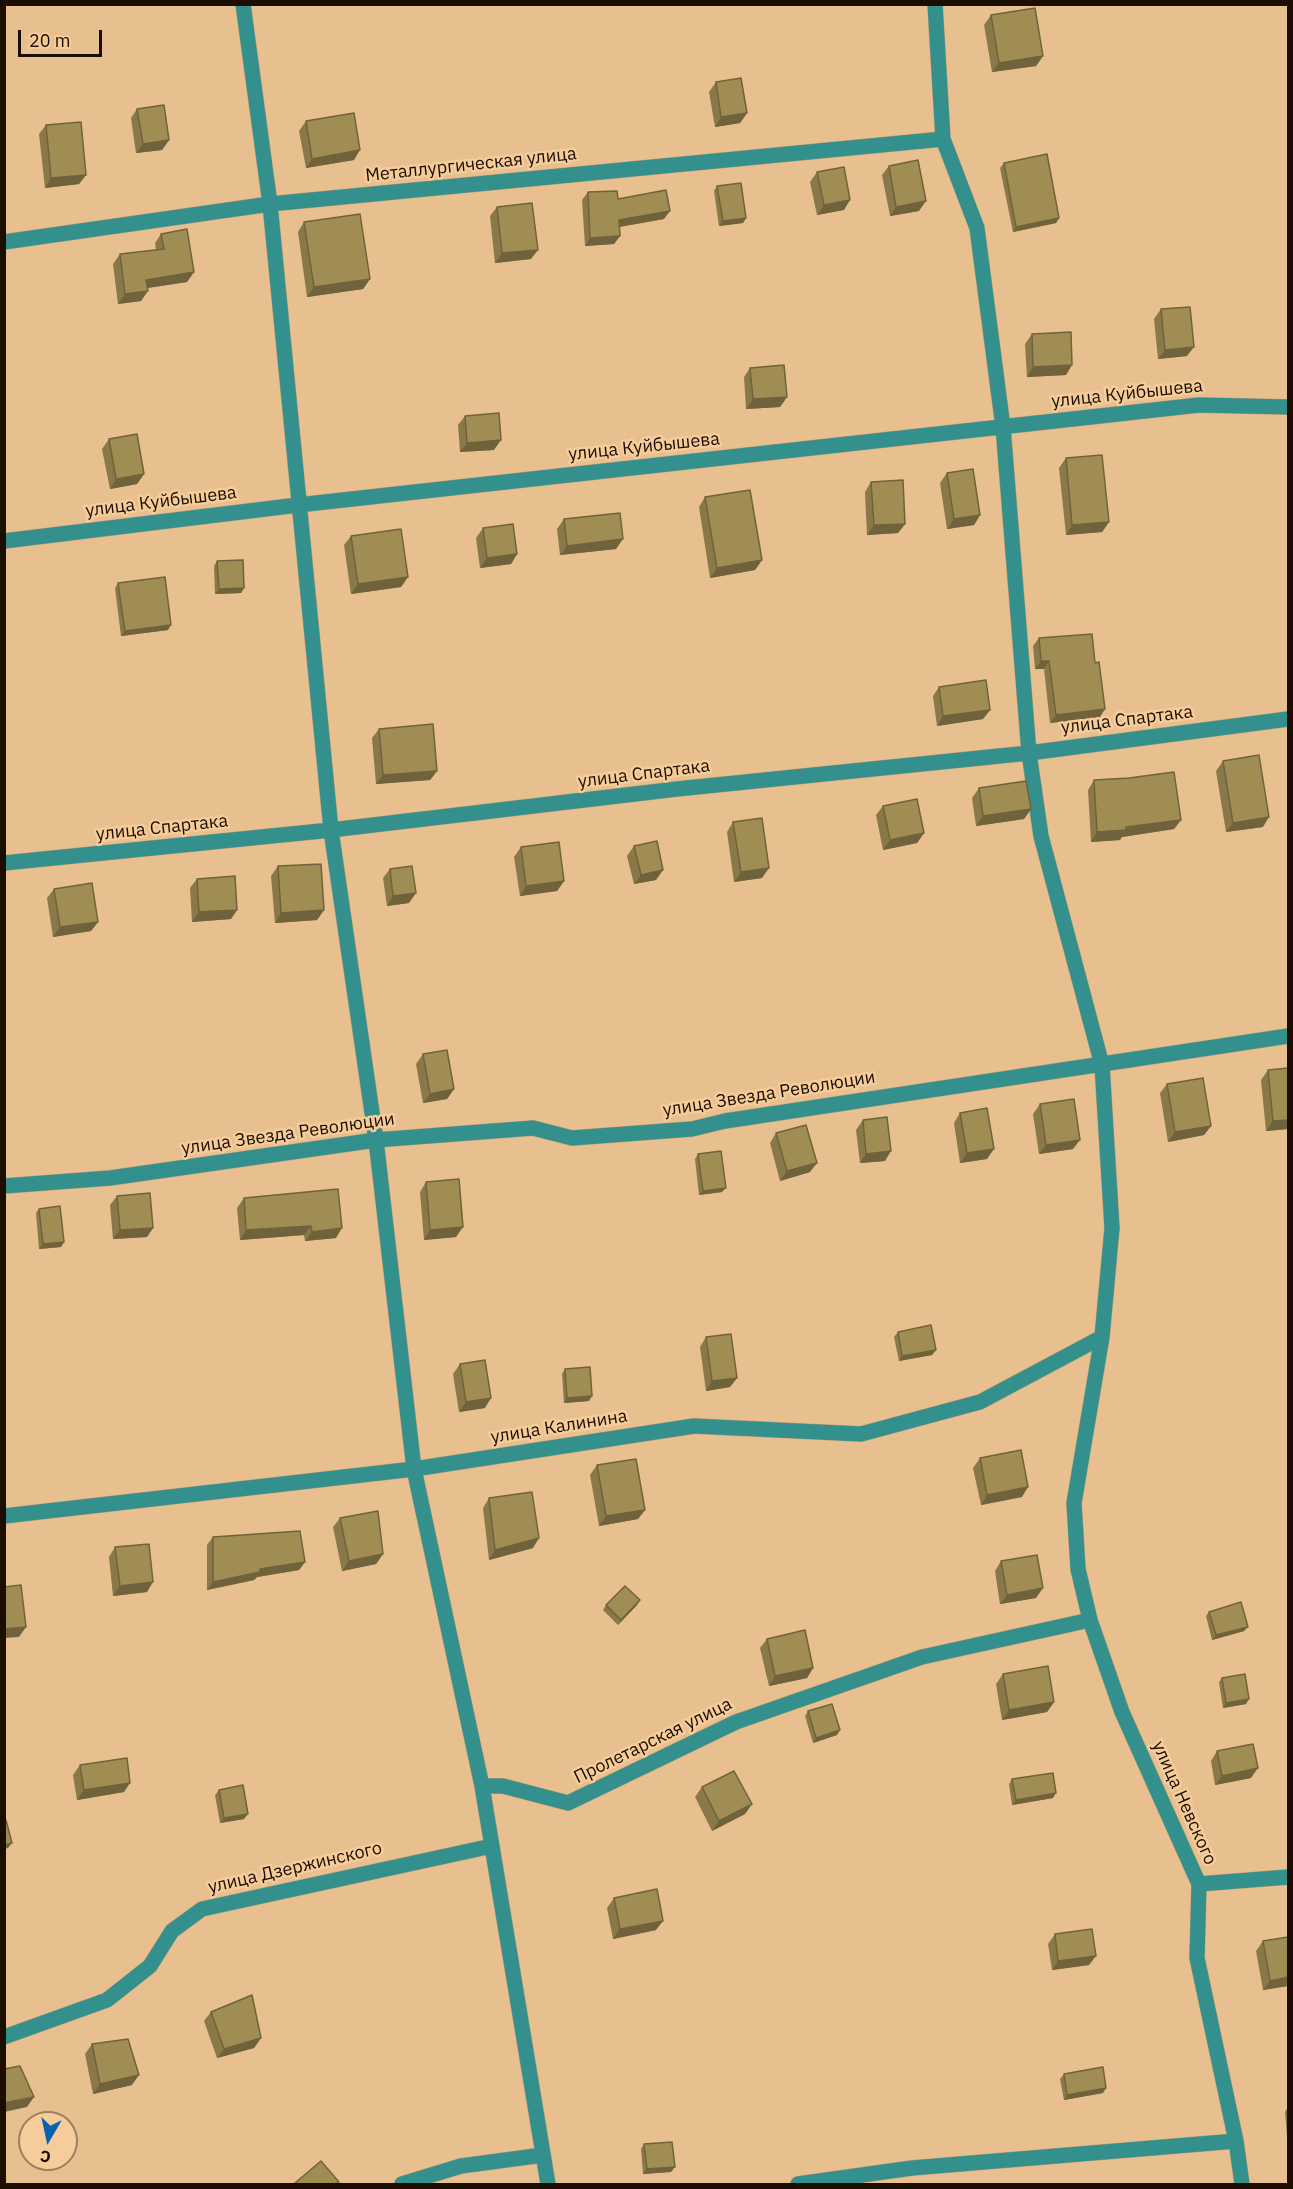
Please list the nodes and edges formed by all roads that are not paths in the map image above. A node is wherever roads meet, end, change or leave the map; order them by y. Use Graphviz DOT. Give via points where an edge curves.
graph roads {
  1 [pos="243,4"];
  2 [pos="935,4"];
  3 [pos="943,139"];
  4 [pos="270,204"];
  5 [pos="4,242"];
  6 [pos="1288,407"];
  7 [pos="1003,427"];
  8 [pos="298,505"];
  9 [pos="4,541"];
  10 [pos="1288,719"];
  11 [pos="1029,753"];
  12 [pos="331,830"];
  13 [pos="4,863"];
  14 [pos="1288,1036"];
  15 [pos="1102,1065"];
  16 [pos="376,1140"];
  17 [pos="4,1186"];
  18 [pos="1102,1337"];
  19 [pos="414,1469"];
  20 [pos="4,1516"];
  21 [pos="1090,1620"];
  22 [pos="482,1786"];
  23 [pos="492,1846"];
  24 [pos="1288,1877"];
  25 [pos="1199,1884"];
  26 [pos="4,2037"];
  27 [pos="1236,2141"];
  28 [pos="543,2155"];
  29 [pos="402,2184"];
  30 [pos="548,2184"];
  31 [pos="798,2184"];
  32 [pos="1242,2184"];
  1 -- 4 [label="street"];
  2 -- 3 [label="street, улица Невского"];
  3 -- 4 [label="street, Металлургическая улица"];
  3 -- 7 [label="street, улица Невского" via="977,228"];
  4 -- 5 [label="street, Металлургическая улица"];
  4 -- 8 [label="street"];
  6 -- 7 [label="street, улица Куйбышева" via="1199,405"];
  7 -- 8 [label="street, улица Куйбышева"];
  7 -- 11 [label="street, улица Невского"];
  8 -- 9 [label="street, улица Куйбышева"];
  8 -- 12 [label="street"];
  10 -- 11 [label="street, улица Спартака"];
  11 -- 12 [label="street, улица Спартака"];
  11 -- 15 [label="street, улица Невского" via="1041,836"];
  12 -- 13 [label="street, улица Спартака"];
  12 -- 16 [label="street"];
  14 -- 15 [label="street, улица Звезда Революции"];
  15 -- 16 [label="street, улица Звезда Революции" via="692,1129 572,1138 533,1128"];
  15 -- 18 [label="street, улица Невского" via="1112,1227"];
  16 -- 17 [label="street, улица Звезда Революции" via="110,1178"];
  16 -- 19 [label="street"];
  18 -- 19 [label="street, улица Калинина" via="980,1402 861,1434 694,1426"];
  18 -- 21 [label="street, улица Невского" via="1074,1503 1078,1569"];
  19 -- 20 [label="street, улица Калинина"];
  19 -- 22 [label="street"];
  21 -- 22 [label="street, Пролетарская улица" via="922,1657 736,1722 568,1803 502,1786"];
  21 -- 25 [label="street, улица Невского" via="1122,1712"];
  22 -- 23 [label="street"];
  23 -- 26 [label="street, улица Дзержинского" via="202,1909 172,1931 150,1966 107,2000"];
  23 -- 28 [label="street"];
  24 -- 25 [label="street"];
  25 -- 27 [label="street, улица Невского" via="1197,1958"];
  27 -- 31 [label="street" via="912,2168"];
  27 -- 32 [label="street, улица Невского"];
  28 -- 29 [label="street" via="461,2166"];
  28 -- 30 [label="street"];
}
